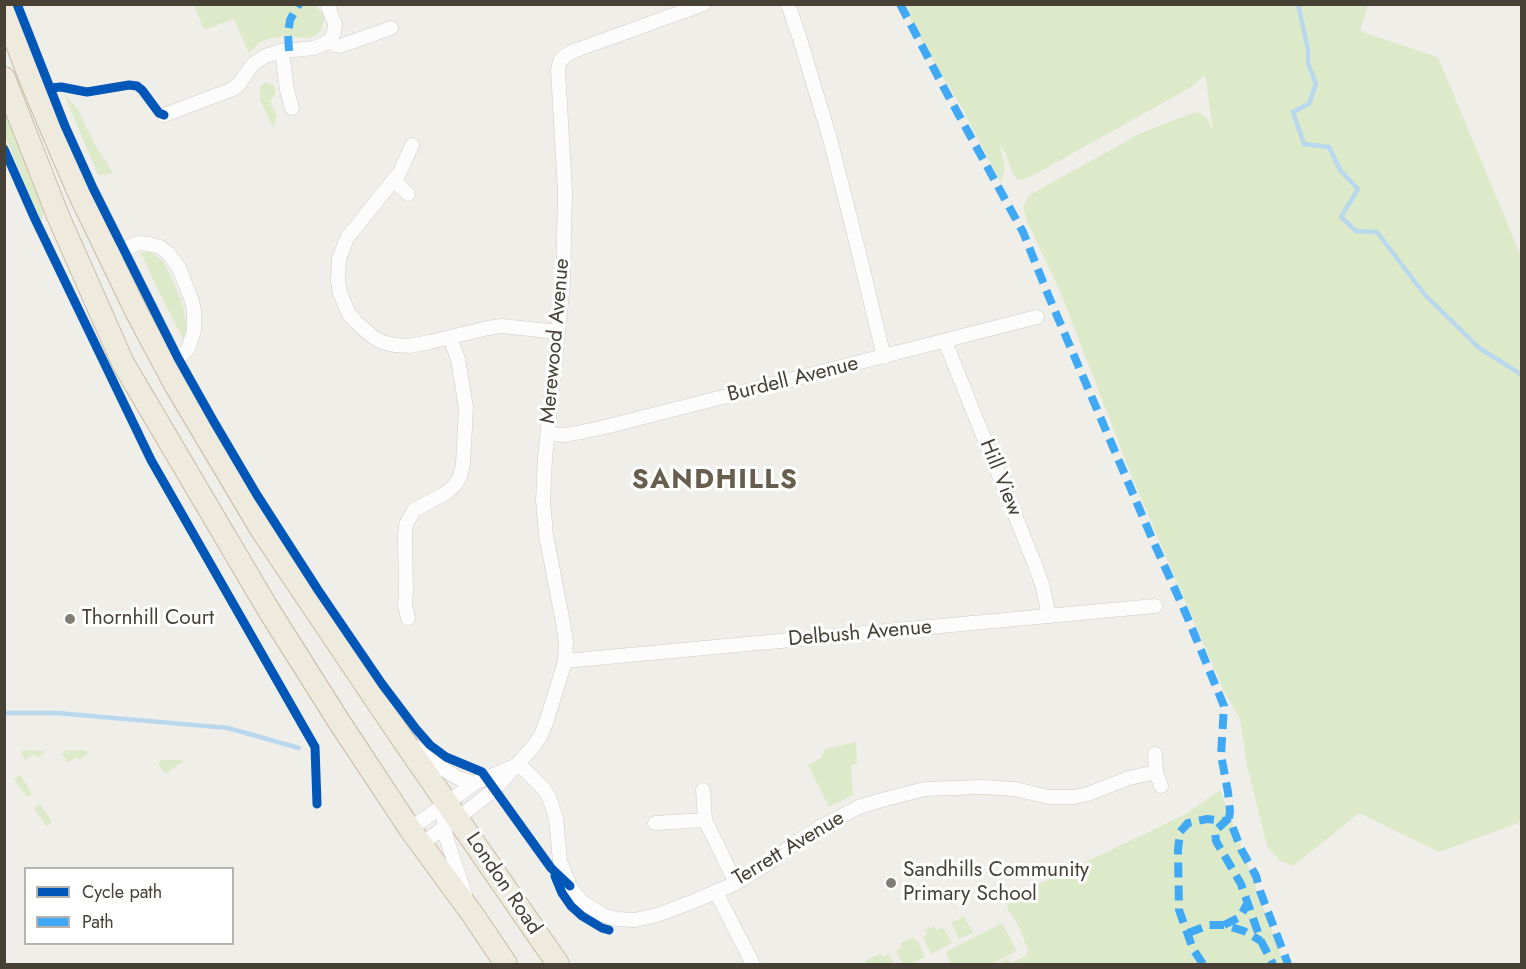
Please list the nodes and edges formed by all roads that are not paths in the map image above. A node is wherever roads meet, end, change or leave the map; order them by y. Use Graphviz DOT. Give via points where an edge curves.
graph roads {
  1 [pos="327,4"];
  2 [pos="704,4"];
  3 [pos="788,4"];
  4 [pos="4,10"];
  5 [pos="391,28"];
  6 [pos="330,41"];
  7 [pos="282,51"];
  8 [pos="8,88"];
  9 [pos="292,108"];
  10 [pos="164,115"];
  11 [pos="412,145"];
  12 [pos="394,180"];
  13 [pos="408,194"];
  14 [pos="109,256"];
  15 [pos="1037,317"];
  16 [pos="558,332"];
  17 [pos="450,338"];
  18 [pos="945,341"];
  19 [pos="884,357"];
  20 [pos="164,366"];
  21 [pos="548,434"];
  22 [pos="1155,606"];
  23 [pos="1049,616"];
  24 [pos="408,618"];
  25 [pos="565,661"];
  26 [pos="401,737"];
  27 [pos="1155,754"];
  28 [pos="519,764"];
  29 [pos="1156,772"];
  30 [pos="475,783"];
  31 [pos="1161,786"];
  32 [pos="704,790"];
  33 [pos="450,816"];
  34 [pos="705,820"];
  35 [pos="655,823"];
  36 [pos="416,836"];
  37 [pos="736,883"];
  38 [pos="716,892"];
  39 [pos="473,915"];
  40 [pos="506,964"];
  41 [pos="558,964"];
  42 [pos="753,964"];
  1 -- 6 [label="street" via="335,24"];
  2 -- 16 [label="street, Merewood Avenue" via="571,52 560,61 565,192"];
  3 -- 19 [label="street" via="830,140"];
  4 -- 14 [label="highway, London Road" via="34,88"];
  5 -- 6 [label="street" via="340,46"];
  6 -- 7 [label="street" via="314,48"];
  7 -- 9 [label="street"];
  7 -- 10 [label="street" via="259,59 234,89"];
  8 -- 36 [label="highway, London Road" via="58,216 123,363 268,609"];
  11 -- 12 [label="street"];
  12 -- 13 [label="street"];
  12 -- 17 [label="street" via="342,249 338,270 340,293 357,323 382,342 409,345"];
  14 -- 20 [label="highway, London Road"];
  14 -- 20 [label="street" via="138,243 149,244 160,247 179,268 192,301 194,331 188,349"];
  15 -- 18 [label="street, Burdell Avenue"];
  16 -- 17 [label="street" via="502,326"];
  16 -- 21 [label="street, Merewood Avenue"];
  17 -- 24 [label="street" via="458,359 465,408 464,464 454,486 414,510 406,525"];
  18 -- 19 [label="street, Burdell Avenue"];
  18 -- 23 [label="street, Hill View" via="1035,565"];
  19 -- 21 [label="street, Burdell Avenue" via="601,428 566,435"];
  20 -- 26 [label="highway, London Road" via="261,528"];
  21 -- 25 [label="street, Merewood Avenue" via="543,509 566,642"];
  22 -- 23 [label="street, Delbush Avenue"];
  23 -- 25 [label="street, Delbush Avenue"];
  25 -- 28 [label="street, Merewood Avenue" via="541,735"];
  26 -- 30 [label="street" via="443,769"];
  26 -- 33 [label="highway, London Road"];
  27 -- 29 [label="street"];
  28 -- 30 [label="street, Merewood Avenue"];
  28 -- 33 [label="street, Merewood Avenue" via="495,789"];
  28 -- 38 [label="street, Terrett Avenue" via="549,797 563,872 575,894 594,910 617,919 635,920"];
  29 -- 31 [label="street"];
  29 -- 37 [label="street, Terrett Avenue" via="1074,797 1049,797 984,786 925,789 882,800 822,826"];
  30 -- 33 [label="street, Merewood Avenue"];
  32 -- 34 [label="street"];
  33 -- 36 [label="street, Merewood Avenue"];
  33 -- 36 [label="street, Merewood Avenue"];
  33 -- 39 [label="street" via="446,837"];
  33 -- 41 [label="highway, London Road"];
  34 -- 35 [label="street"];
  34 -- 37 [label="street"];
  36 -- 39 [label="highway, London Road"];
  37 -- 38 [label="street, Terrett Avenue"];
  38 -- 42 [label="street"];
  39 -- 40 [label="highway, London Road"];
}
